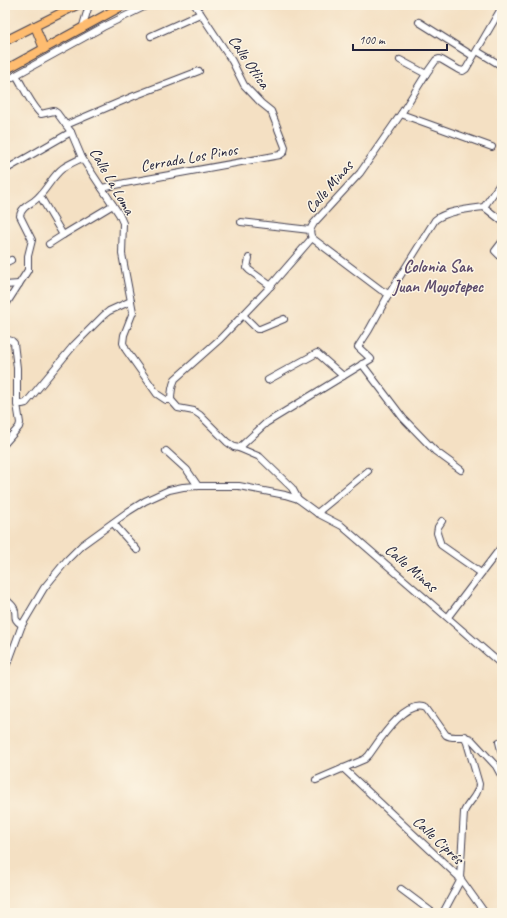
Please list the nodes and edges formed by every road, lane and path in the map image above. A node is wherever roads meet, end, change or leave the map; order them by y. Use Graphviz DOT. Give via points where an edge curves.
graph roads {
  1 [pos="77,5"];
  2 [pos="89,5"];
  3 [pos="124,5"];
  4 [pos="148,5"];
  5 [pos="194,5"];
  6 [pos="502,8"];
  7 [pos="200,14"];
  8 [pos="495,19"];
  9 [pos="419,22"];
  10 [pos="502,24"];
  11 [pos="35,26"];
  12 [pos="82,29"];
  13 [pos="151,36"];
  14 [pos="5,41"];
  15 [pos="44,49"];
  16 [pos="475,53"];
  17 [pos="400,60"];
  18 [pos="502,66"];
  19 [pos="5,70"];
  20 [pos="199,71"];
  21 [pos="426,74"];
  22 [pos="16,75"];
  23 [pos="5,82"];
  24 [pos="400,114"];
  25 [pos="66,125"];
  26 [pos="71,132"];
  27 [pos="492,147"];
  28 [pos="280,155"];
  29 [pos="82,158"];
  30 [pos="5,170"];
  31 [pos="502,181"];
  32 [pos="102,188"];
  33 [pos="40,196"];
  34 [pos="113,205"];
  35 [pos="484,207"];
  36 [pos="502,221"];
  37 [pos="242,222"];
  38 [pos="310,230"];
  39 [pos="63,234"];
  40 [pos="312,238"];
  41 [pos="502,242"];
  42 [pos="49,244"];
  43 [pos="249,258"];
  44 [pos="502,258"];
  45 [pos="20,284"];
  46 [pos="5,285"];
  47 [pos="271,286"];
  48 [pos="389,294"];
  49 [pos="131,301"];
  50 [pos="5,306"];
  51 [pos="243,315"];
  52 [pos="284,319"];
  53 [pos="5,339"];
  54 [pos="362,364"];
  55 [pos="343,376"];
  56 [pos="268,380"];
  57 [pos="171,400"];
  58 [pos="17,404"];
  59 [pos="5,443"];
  60 [pos="239,448"];
  61 [pos="166,451"];
  62 [pos="461,470"];
  63 [pos="368,471"];
  64 [pos="198,486"];
  65 [pos="298,499"];
  66 [pos="317,513"];
  67 [pos="442,521"];
  68 [pos="113,523"];
  69 [pos="502,546"];
  70 [pos="137,550"];
  71 [pos="481,574"];
  72 [pos="5,598"];
  73 [pos="448,617"];
  74 [pos="22,625"];
  75 [pos="502,665"];
  76 [pos="5,667"];
  77 [pos="465,736"];
  78 [pos="500,742"];
  79 [pos="502,754"];
  80 [pos="342,768"];
  81 [pos="502,777"];
  82 [pos="316,780"];
  83 [pos="460,878"];
  84 [pos="401,889"];
  85 [pos="444,912"];
  86 [pos="434,913"];
  87 [pos="484,913"];
  1 -- 11 [label="main road"];
  2 -- 12 [label="street"];
  3 -- 12 [label="main road"];
  4 -- 22 [label="street"];
  5 -- 7 [label="street, Calle Otlica"];
  6 -- 8 [label="street, Calle Minas"];
  7 -- 13 [label="street"];
  7 -- 28 [label="street, Calle Otlica" via="244,85 270,111 285,147"];
  8 -- 10 [label="street"];
  8 -- 16 [label="street, Calle Minas"];
  9 -- 16 [label="street"];
  11 -- 14 [label="main road"];
  11 -- 15 [label="main road"];
  12 -- 15 [label="main road"];
  15 -- 19 [label="main road"];
  16 -- 18 [label="street"];
  16 -- 21 [label="street, Calle Minas" via="463,71 439,59"];
  17 -- 21 [label="street"];
  20 -- 25 [label="street"];
  21 -- 24 [label="street, Calle Minas"];
  22 -- 23 [label="street"];
  22 -- 25 [label="street, Calle La Loma" via="38,111 41,114 58,113"];
  24 -- 27 [label="street"];
  24 -- 38 [label="street, Calle Minas" via="360,173"];
  25 -- 26 [label="street, Calle La Loma"];
  26 -- 29 [label="street, Calle La Loma"];
  26 -- 30 [label="street"];
  28 -- 32 [label="street, Cerrada Los Pinos"];
  29 -- 32 [label="street, Calle La Loma"];
  29 -- 33 [label="street" via="54,176"];
  31 -- 35 [label="street"];
  32 -- 34 [label="street, Calle La Loma"];
  33 -- 39 [label="street"];
  33 -- 45 [label="street" via="23,209 20,216 32,240 28,270"];
  34 -- 39 [label="street"];
  34 -- 49 [label="street, Calle La Loma" via="123,223 122,254"];
  35 -- 36 [label="street"];
  35 -- 48 [label="street" via="439,216"];
  37 -- 38 [label="street"];
  38 -- 40 [label="street, Calle Minas"];
  39 -- 42 [label="street"];
  40 -- 47 [label="street, Calle Minas"];
  40 -- 48 [label="street"];
  41 -- 44 [label="street" via="495,251"];
  43 -- 47 [label="street" via="247,268"];
  45 -- 46 [label="street"];
  45 -- 50 [label="street"];
  47 -- 51 [label="street, Calle Minas"];
  48 -- 54 [label="street" via="358,347 371,358"];
  49 -- 57 [label="street, Calle La Loma" via="134,312 123,343 157,394"];
  49 -- 58 [label="street" via="104,315 74,345 26,403"];
  51 -- 52 [label="street" via="260,330"];
  51 -- 57 [label="street, Calle Minas" via="175,379"];
  53 -- 58 [label="street" via="14,343"];
  54 -- 55 [label="street"];
  54 -- 62 [label="street" via="403,418 435,451"];
  55 -- 56 [label="street" via="317,353"];
  55 -- 60 [label="street" via="266,423"];
  57 -- 60 [label="street, Calle La Loma" via="178,408 200,415 227,442"];
  58 -- 59 [label="street" via="19,427"];
  60 -- 65 [label="street, Calle La Loma" via="266,461 292,488"];
  61 -- 64 [label="street" via="187,470"];
  63 -- 66 [label="street"];
  64 -- 65 [label="street" via="239,486"];
  64 -- 68 [label="street" via="169,490 140,504"];
  65 -- 66 [label="street, Calle Minas"];
  66 -- 73 [label="street, Calle Minas" via="342,526"];
  67 -- 71 [label="street" via="437,533 441,545"];
  68 -- 70 [label="street"];
  68 -- 74 [label="street" via="82,545 67,560 44,588"];
  69 -- 71 [label="street"];
  71 -- 73 [label="street"];
  72 -- 74 [label="street" via="14,608 17,622"];
  73 -- 75 [label="street, Calle Minas"];
  74 -- 76 [label="street"];
  77 -- 80 [label="street" via="450,737 427,708 416,707 400,717 388,729 365,759"];
  77 -- 81 [label="street" via="496,766"];
  77 -- 83 [label="street, Calle Ciprés" via="479,790 464,812"];
  78 -- 79 [label="street"];
  80 -- 82 [label="street"];
  80 -- 83 [label="street, Calle Ciprés"];
  83 -- 85 [label="street"];
  83 -- 87 [label="street"];
  84 -- 86 [label="street"];
}
